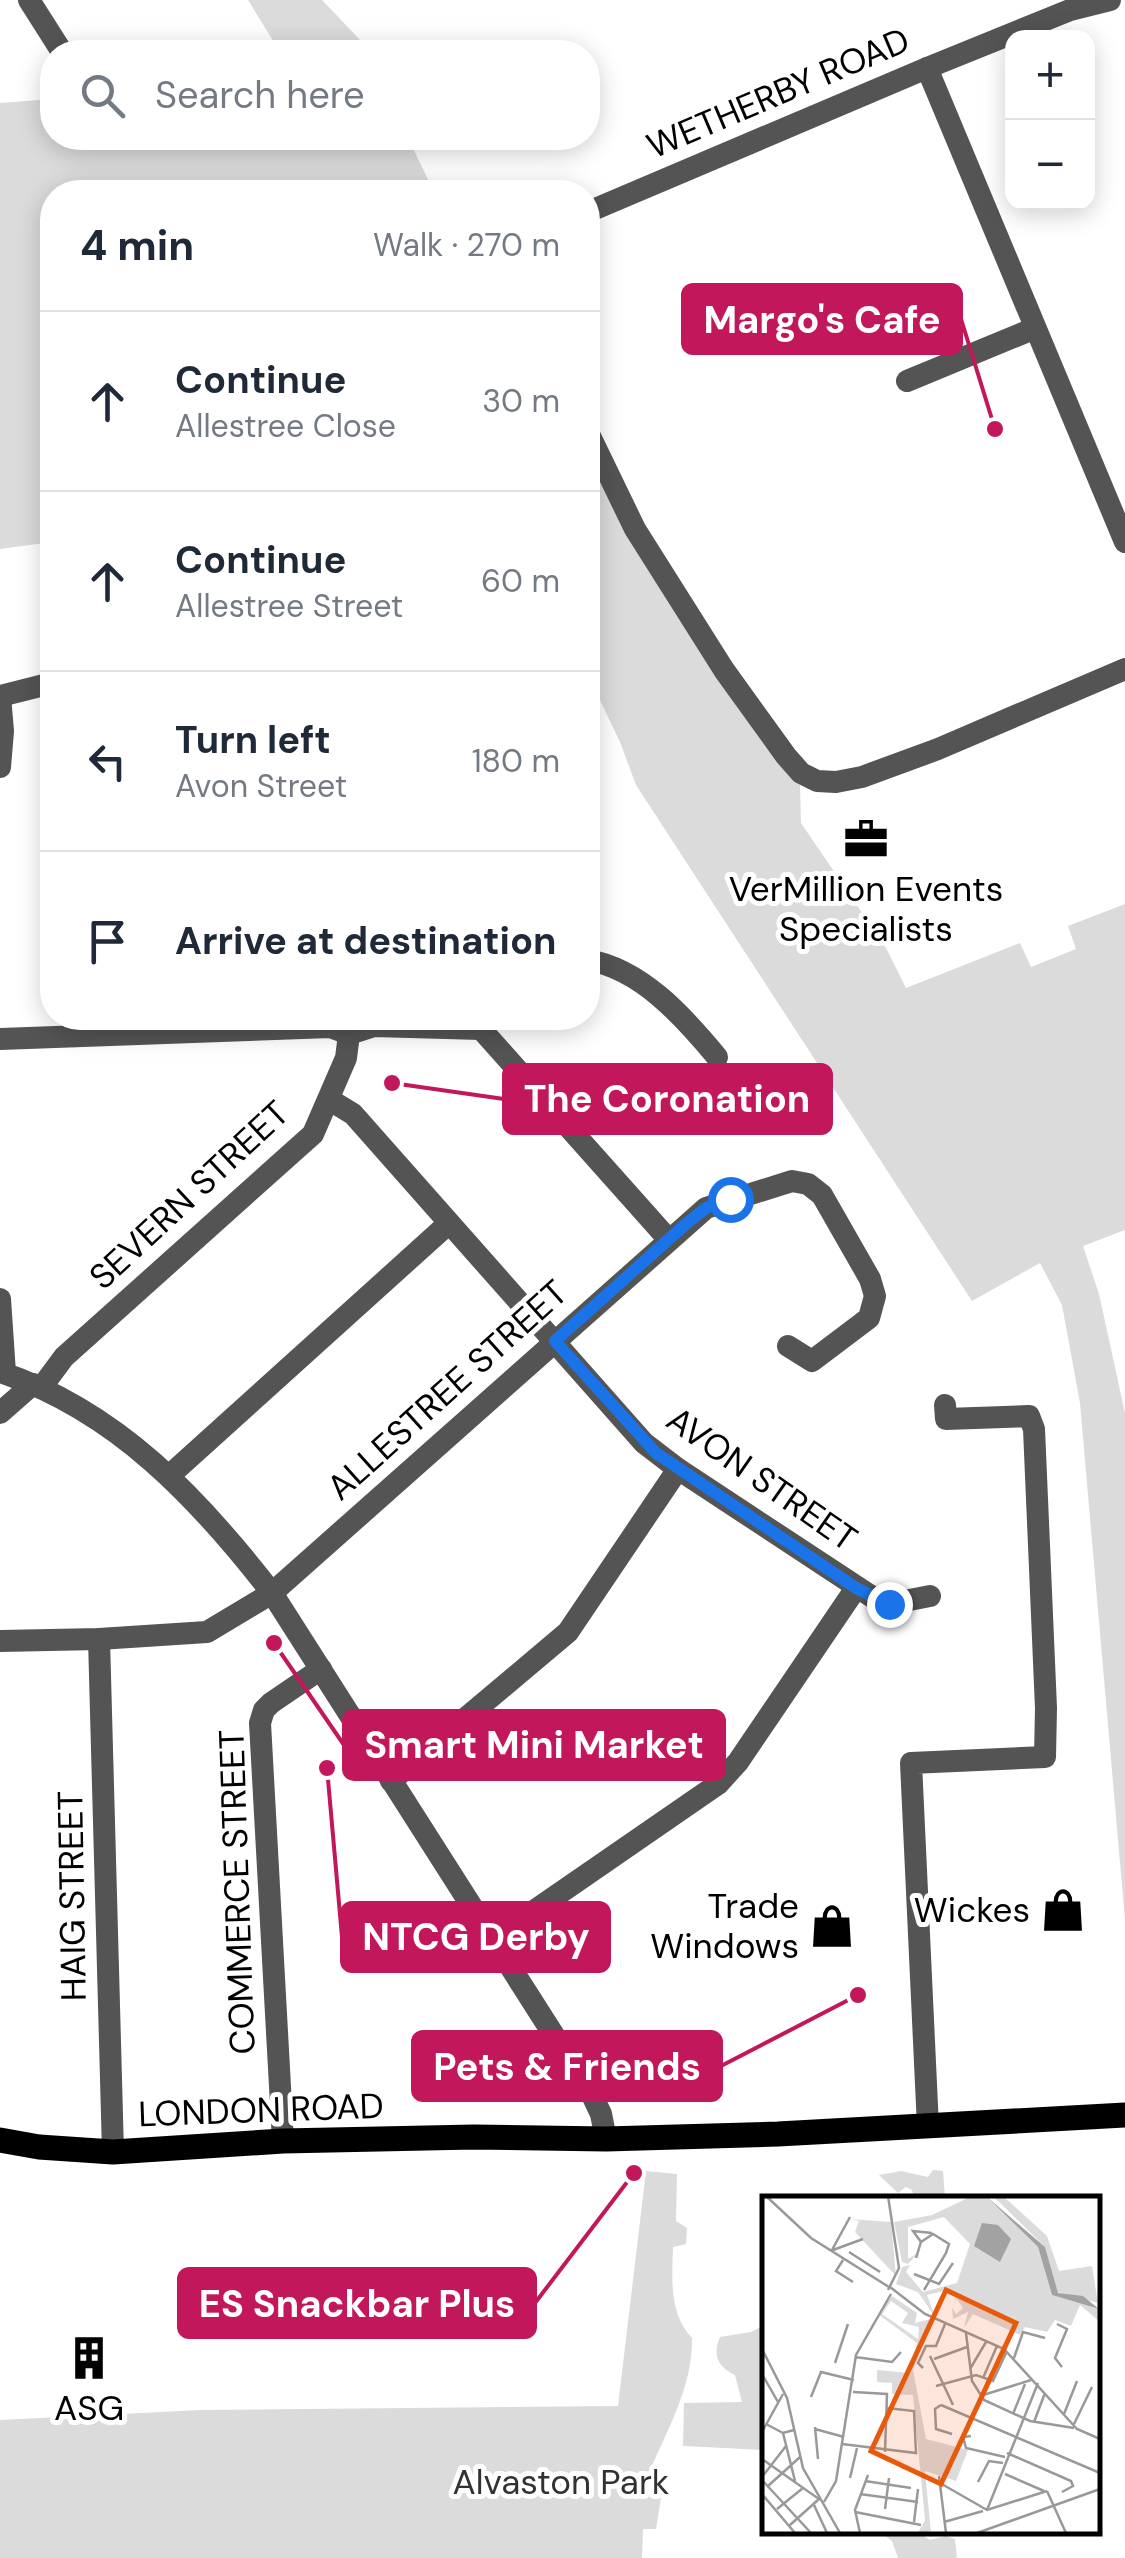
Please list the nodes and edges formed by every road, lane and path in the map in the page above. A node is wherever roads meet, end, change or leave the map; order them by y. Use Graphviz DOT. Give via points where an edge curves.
graph roads {
  1 [pos="29,0"];
  2 [pos="1110,0"];
  3 [pos="54,40"];
  4 [pos="927,68"];
  5 [pos="600,207"];
  6 [pos="1033,328"];
  7 [pos="907,381"];
  8 [pos="600,457"];
  9 [pos="1125,542"];
  10 [pos="1125,669"];
  11 [pos="40,686"];
  12 [pos="0,696"];
  13 [pos="0,768"];
  14 [pos="600,962"];
  15 [pos="248,1030"];
  16 [pos="338,1030"];
  17 [pos="362,1030"];
  18 [pos="497,1030"];
  19 [pos="349,1034"];
  20 [pos="0,1039"];
  21 [pos="717,1056"];
  22 [pos="330,1100"];
  23 [pos="448,1224"];
  24 [pos="669,1240"];
  25 [pos="0,1299"];
  26 [pos="555,1341"];
  27 [pos="788,1346"];
  28 [pos="2,1372"];
  29 [pos="37,1386"];
  30 [pos="945,1405"];
  31 [pos="0,1413"];
  32 [pos="678,1469"];
  33 [pos="170,1475"];
  34 [pos="856,1588"];
  35 [pos="272,1593"];
  36 [pos="930,1596"];
  37 [pos="99,1640"];
  38 [pos="0,1641"];
  39 [pos="321,1669"];
  40 [pos="391,1780"];
  41 [pos="492,1940"];
  42 [pos="1125,2114"];
  43 [pos="928,2127"];
  44 [pos="0,2140"];
  45 [pos="606,2140"];
  46 [pos="283,2142"];
  47 [pos="113,2152"];
  1 -- 3 [label="street"];
  2 -- 4 [label="street, WETHERBY ROAD"];
  4 -- 5 [label="street, WETHERBY ROAD"];
  4 -- 6 [label="street"];
  6 -- 7 [label="street"];
  6 -- 9 [label="street"];
  8 -- 10 [label="street" via="635,530 724,670 786,756 817,781 892,766"];
  11 -- 12 [label="street"];
  12 -- 13 [label="street"];
  14 -- 21 [label="street" via="646,987"];
  15 -- 20 [label="street"];
  16 -- 19 [label="street"];
  17 -- 19 [label="street"];
  18 -- 24 [label="street"];
  19 -- 22 [label="street, SEVERN STREET"];
  22 -- 23 [label="street, AVON STREET" via="354,1114"];
  22 -- 29 [label="street, SEVERN STREET" via="314,1134"];
  23 -- 26 [label="street, AVON STREET"];
  23 -- 33 [label="street"];
  24 -- 26 [label="street, ALLESTREE STREET"];
  24 -- 27 [label="street, ALLESTREE STREET" via="713,1205 792,1181 815,1189 875,1296 869,1318 820,1369"];
  25 -- 28 [label="street"];
  26 -- 32 [label="street, AVON STREET" via="644,1442"];
  26 -- 35 [label="street, ALLESTREE STREET"];
  28 -- 29 [label="street"];
  29 -- 31 [label="street, SEVERN STREET"];
  29 -- 33 [label="street"];
  30 -- 43 [label="street" via="946,1419 1030,1416 1046,1708 1044,1757 910,1763"];
  32 -- 34 [label="street, AVON STREET"];
  32 -- 40 [label="street" via="568,1632"];
  33 -- 35 [label="street"];
  34 -- 36 [label="street, AVON STREET" via="908,1611"];
  34 -- 41 [label="street" via="718,1784"];
  35 -- 37 [label="street, ALLESTREE STREET" via="207,1632"];
  35 -- 39 [label="street"];
  37 -- 38 [label="street, ALLESTREE STREET"];
  37 -- 47 [label="street, HAIG STREET"];
  39 -- 40 [label="street"];
  39 -- 46 [label="street, COMMERCE STREET" via="270,1703 260,1723"];
  40 -- 41 [label="street"];
  41 -- 45 [label="street" via="592,2095"];
  42 -- 43 [label="main road, LONDON ROAD"];
  43 -- 45 [label="main road, LONDON ROAD"];
  44 -- 47 [label="main road, LONDON ROAD"];
  45 -- 46 [label="main road, LONDON ROAD"];
  46 -- 47 [label="main road, LONDON ROAD"];
}
